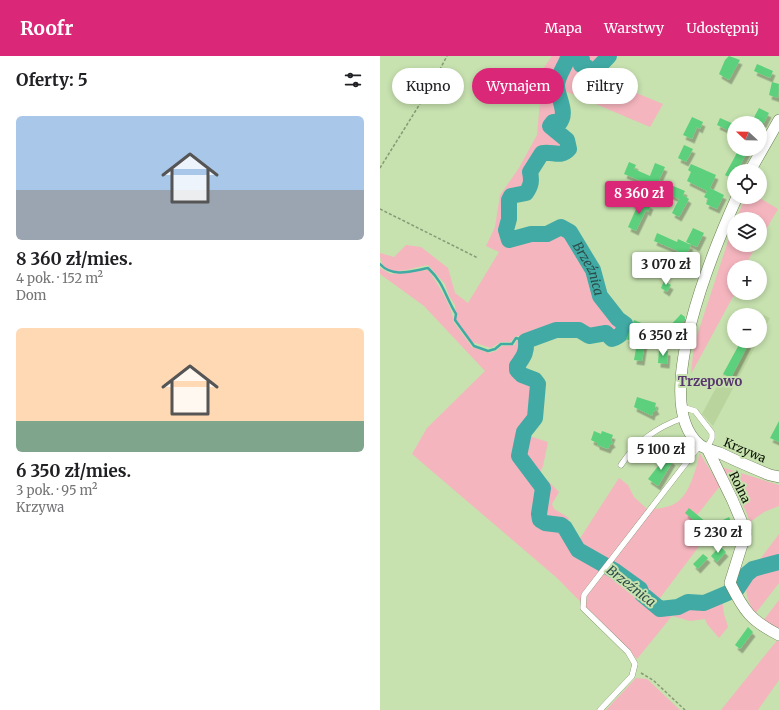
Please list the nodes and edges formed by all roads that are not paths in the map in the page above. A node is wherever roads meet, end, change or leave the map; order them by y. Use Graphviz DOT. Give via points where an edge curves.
graph roads {
  1 [pos="779,120"];
  2 [pos="754,164"];
  3 [pos="734,204"];
  4 [pos="682,413"];
  5 [pos="703,446"];
  6 [pos="621,465"];
  7 [pos="779,477"];
  8 [pos="779,635"];
  9 [pos="600,710"];
  1 -- 2 [label="street"];
  3 -- 4 [label="street" via="720,235 692,317 683,356"];
  4 -- 5 [label="street, Krzywa" via="686,426"];
  4 -- 5 [label="lane" via="695,411 712,433 712,438"];
  4 -- 6 [label="lane" via="674,422 638,443"];
  5 -- 7 [label="street, Krzywa"];
  5 -- 8 [label="street, Rolna" via="732,499 746,532 731,585 746,613"];
  5 -- 9 [label="lane" via="584,595 583,608 632,657 635,664 632,676"];
}
